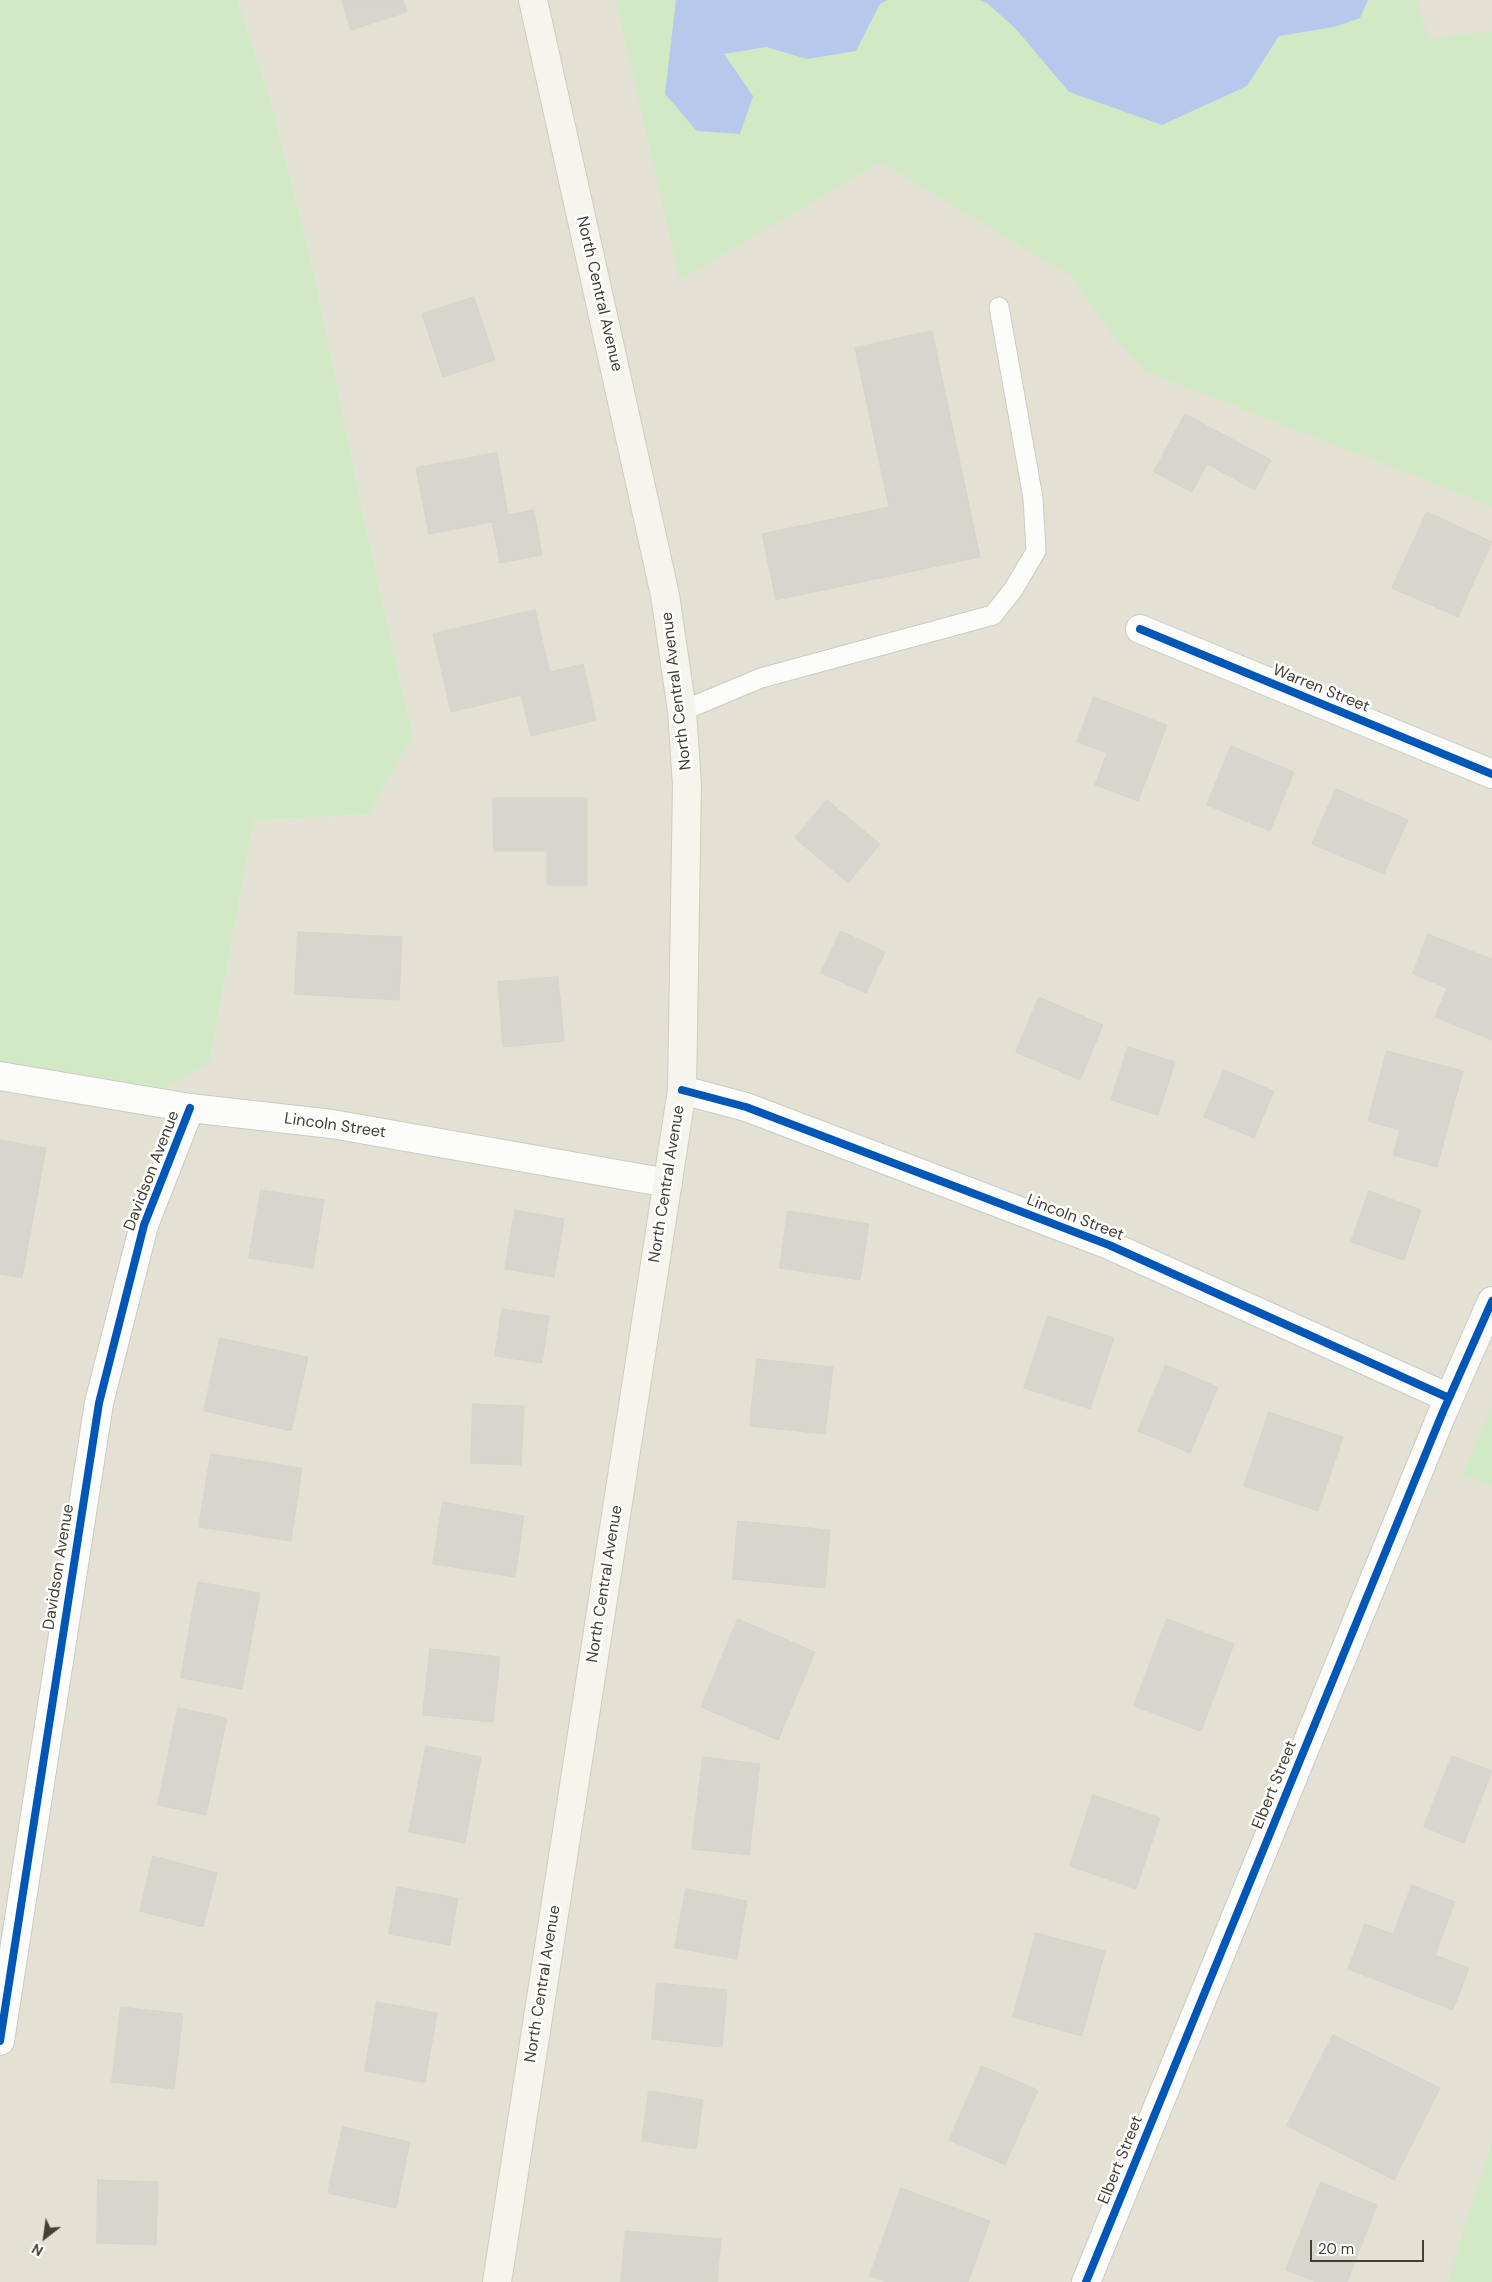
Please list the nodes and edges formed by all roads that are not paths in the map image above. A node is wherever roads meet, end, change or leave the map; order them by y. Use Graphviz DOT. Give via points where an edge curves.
graph roads {
  1 [pos="533,0"];
  2 [pos="999,307"];
  3 [pos="1140,629"];
  4 [pos="682,711"];
  5 [pos="1492,774"];
  6 [pos="0,1076"];
  7 [pos="682,1090"];
  8 [pos="190,1108"];
  9 [pos="668,1183"];
  10 [pos="1492,1301"];
  11 [pos="1449,1398"];
  12 [pos="0,2040"];
  13 [pos="497,2282"];
  14 [pos="1086,2282"];
  1 -- 4 [label="main road, North Central Avenue" via="661,576"];
  2 -- 4 [label="lane" via="1033,498 1036,551 1013,590 993,615 761,678"];
  3 -- 5 [label="street, Warren Street"];
  4 -- 7 [label="main road, North Central Avenue" via="687,785"];
  6 -- 8 [label="street, Lincoln Street"];
  7 -- 9 [label="main road, North Central Avenue"];
  7 -- 11 [label="street, Lincoln Street" via="746,1107 1109,1245"];
  8 -- 9 [label="street, Lincoln Street" via="332,1124"];
  8 -- 12 [label="street, Davidson Avenue" via="144,1225 99,1402"];
  9 -- 13 [label="main road, North Central Avenue"];
  10 -- 11 [label="street, Elbert Street"];
  11 -- 14 [label="street, Elbert Street"];
}
